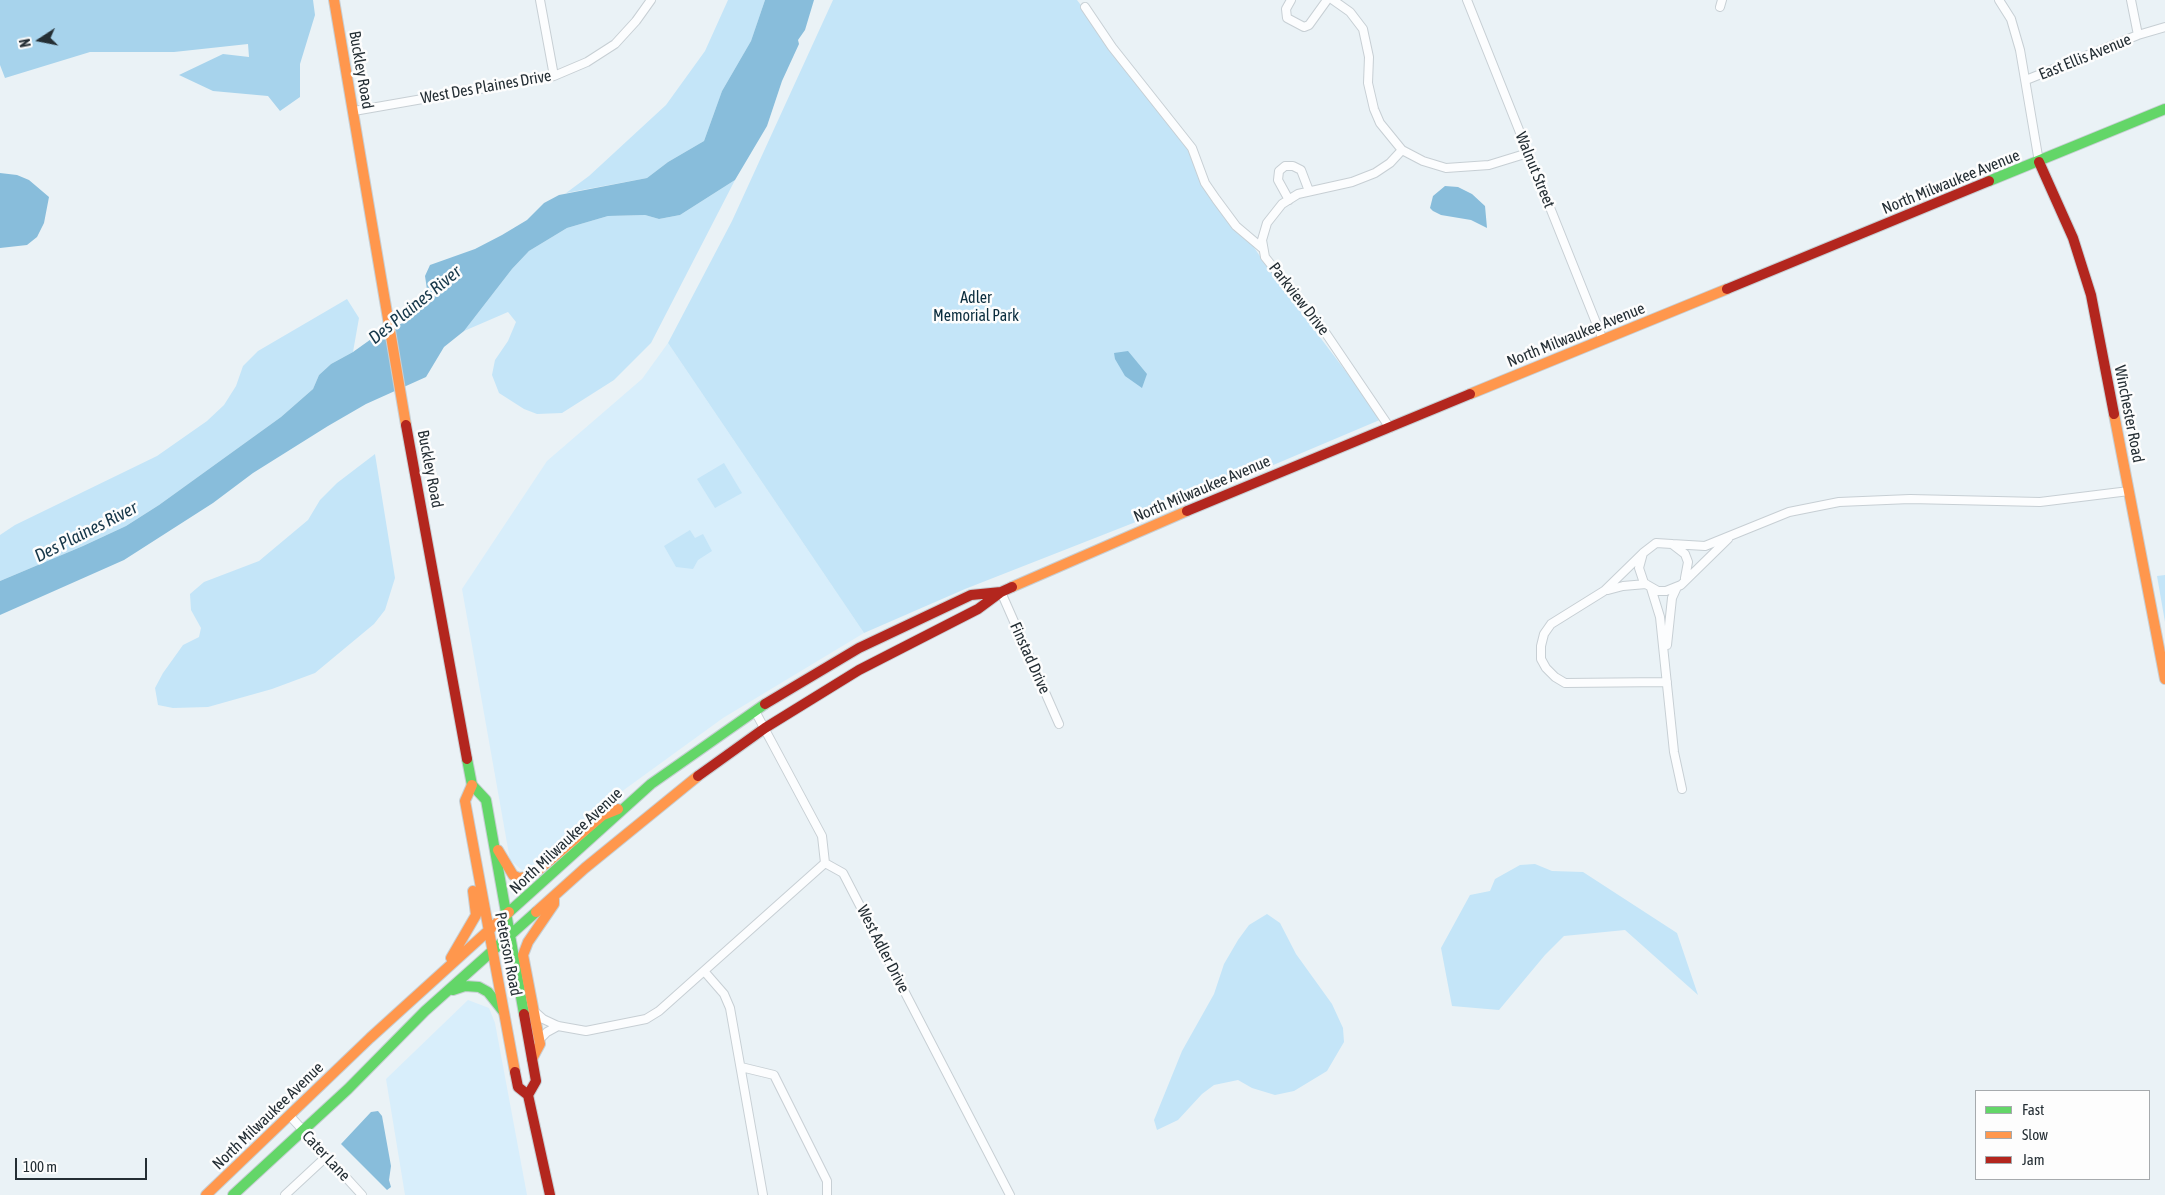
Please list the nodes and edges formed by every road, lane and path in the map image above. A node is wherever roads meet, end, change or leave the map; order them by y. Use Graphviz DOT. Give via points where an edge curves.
graph roads {
  1 [pos="334,0"];
  2 [pos="540,0"];
  3 [pos="651,0"];
  4 [pos="1291,0"];
  5 [pos="1327,0"];
  6 [pos="1333,0"];
  7 [pos="1467,0"];
  8 [pos="1999,0"];
  9 [pos="2131,0"];
  10 [pos="1085,7"];
  11 [pos="2165,28"];
  12 [pos="2138,35"];
  13 [pos="554,76"];
  14 [pos="2026,80"];
  15 [pos="2165,109"];
  16 [pos="354,111"];
  17 [pos="1402,150"];
  18 [pos="1528,153"];
  19 [pos="2039,162"];
  20 [pos="1309,191"];
  21 [pos="1289,200"];
  22 [pos="1262,248"];
  23 [pos="1603,340"];
  24 [pos="1390,428"];
  25 [pos="2129,491"];
  26 [pos="1734,534"];
  27 [pos="1672,544"];
  28 [pos="1643,553"];
  29 [pos="1685,578"];
  30 [pos="1648,586"];
  31 [pos="1677,587"];
  32 [pos="1604,591"];
  33 [pos="1001,592"];
  34 [pos="2163,661"];
  35 [pos="1665,664"];
  36 [pos="2165,679"];
  37 [pos="1667,682"];
  38 [pos="755,710"];
  39 [pos="1059,724"];
  40 [pos="765,728"];
  41 [pos="472,785"];
  42 [pos="1682,790"];
  43 [pos="624,807"];
  44 [pos="470,832"];
  45 [pos="492,834"];
  46 [pos="825,863"];
  47 [pos="554,896"];
  48 [pos="506,916"];
  49 [pos="489,931"];
  50 [pos="510,938"];
  51 [pos="493,952"];
  52 [pos="443,971"];
  53 [pos="704,971"];
  54 [pos="449,991"];
  55 [pos="534,1010"];
  56 [pos="504,1013"];
  57 [pos="558,1026"];
  58 [pos="539,1040"];
  59 [pos="532,1059"];
  60 [pos="741,1067"];
  61 [pos="528,1095"];
  62 [pos="290,1116"];
  63 [pos="303,1130"];
  64 [pos="327,1156"];
  65 [pos="206,1195"];
  66 [pos="233,1195"];
  67 [pos="285,1195"];
  68 [pos="362,1195"];
  69 [pos="550,1195"];
  70 [pos="763,1195"];
  71 [pos="827,1195"];
  72 [pos="1010,1195"];
  1 -- 16 [label="main road, Buckley Road"];
  2 -- 13 [label="street"];
  3 -- 13 [label="street, West Des Plaines Drive" via="615,44 587,62"];
  4 -- 5 [label="street" via="1286,9 1287,18 1304,27 1309,25"];
  6 -- 17 [label="street" via="1350,12 1363,29 1374,109 1380,123"];
  7 -- 18 [label="street, Walnut Street"];
  8 -- 14 [label="street" via="2010,19"];
  9 -- 12 [label="street, East Ellis Avenue"];
  10 -- 22 [label="street" via="1112,47 1192,148 1205,183 1216,199 1236,226"];
  11 -- 12 [label="street"];
  12 -- 14 [label="street, East Ellis Avenue"];
  13 -- 16 [label="street, West Des Plaines Drive"];
  14 -- 19 [label="street"];
  15 -- 19 [label="main road, North Milwaukee Avenue"];
  16 -- 41 [label="main road, Buckley Road" via="402,401"];
  17 -- 18 [label="street" via="1446,168 1489,165"];
  17 -- 20 [label="street, Parkview Drive" via="1374,173 1352,182"];
  18 -- 23 [label="street, Walnut Street"];
  19 -- 23 [label="main road, North Milwaukee Avenue"];
  19 -- 25 [label="main road, Winchester Road" via="2072,238 2091,295"];
  20 -- 21 [label="street, Parkview Drive"];
  20 -- 21 [label="street" via="1301,170 1285,166 1279,171 1278,180"];
  21 -- 22 [label="street, Parkview Drive" via="1267,223"];
  22 -- 24 [label="street, Parkview Drive" via="1277,273 1353,370"];
  23 -- 24 [label="main road, North Milwaukee Avenue"];
  24 -- 33 [label="main road, North Milwaukee Avenue" via="1183,511"];
  25 -- 26 [label="street" via="2040,502 1910,498 1839,502 1789,512"];
  25 -- 34 [label="main road, Winchester Road"];
  26 -- 27 [label="street" via="1705,546"];
  26 -- 29 [label="street"];
  27 -- 28 [label="street" via="1656,543"];
  27 -- 29 [label="street" via="1685,554 1688,562"];
  28 -- 30 [label="street" via="1640,576"];
  28 -- 32 [label="street"];
  29 -- 31 [label="street"];
  30 -- 31 [label="street" via="1666,592"];
  30 -- 32 [label="street" via="1623,586"];
  30 -- 35 [label="street" via="1660,617"];
  31 -- 35 [label="street" via="1671,606"];
  32 -- 37 [label="street" via="1551,624 1540,646 1546,668 1565,682"];
  33 -- 38 [label="main road, North Milwaukee Avenue" via="971,595 890,632"];
  33 -- 39 [label="street, Finstad Drive"];
  33 -- 40 [label="main road, North Milwaukee Avenue" via="978,609 859,670"];
  34 -- 36 [label="main road, Winchester Road"];
  35 -- 37 [label="street"];
  37 -- 42 [label="street" via="1674,752"];
  38 -- 40 [label="street"];
  38 -- 43 [label="main road, North Milwaukee Avenue"];
  40 -- 46 [label="street" via="822,836"];
  40 -- 47 [label="main road, North Milwaukee Avenue" via="686,784"];
  41 -- 44 [label="main road, Peterson Road" via="465,801"];
  41 -- 45 [label="main road, Buckley Road" via="486,800"];
  43 -- 45 [label="main road" via="603,815 527,878 518,878 509,870"];
  43 -- 48 [label="main road, North Milwaukee Avenue"];
  44 -- 49 [label="main road, Peterson Road"];
  44 -- 52 [label="main road" via="464,843 476,915 472,928"];
  45 -- 48 [label="main road, Buckley Road"];
  46 -- 53 [label="street"];
  46 -- 72 [label="street, West Adler Drive" via="843,873"];
  47 -- 50 [label="main road, North Milwaukee Avenue"];
  47 -- 55 [label="main road" via="554,904 523,955"];
  48 -- 49 [label="main road, North Milwaukee Avenue"];
  48 -- 50 [label="main road, Buckley Road"];
  49 -- 51 [label="main road, Peterson Road"];
  49 -- 52 [label="main road, North Milwaukee Avenue"];
  50 -- 51 [label="main road, North Milwaukee Avenue"];
  50 -- 59 [label="main road, Peterson Road"];
  51 -- 54 [label="main road, North Milwaukee Avenue"];
  51 -- 56 [label="main road, Peterson Road"];
  52 -- 62 [label="main road, North Milwaukee Avenue"];
  53 -- 57 [label="street" via="646,1019 586,1031"];
  53 -- 60 [label="street" via="724,994 730,1008"];
  54 -- 56 [label="main road" via="465,986 480,987"];
  54 -- 63 [label="main road, North Milwaukee Avenue"];
  55 -- 57 [label="street"];
  55 -- 58 [label="main road"];
  56 -- 61 [label="main road, Peterson Road" via="518,1087"];
  57 -- 58 [label="street"];
  58 -- 59 [label="main road"];
  59 -- 61 [label="main road, Peterson Road" via="536,1081"];
  60 -- 70 [label="street"];
  60 -- 71 [label="street" via="774,1075 827,1181"];
  61 -- 69 [label="main road, Peterson Road"];
  62 -- 63 [label="street, Cater Lane"];
  62 -- 65 [label="main road, North Milwaukee Avenue"];
  63 -- 64 [label="street, Cater Lane"];
  63 -- 66 [label="main road, North Milwaukee Avenue"];
  64 -- 67 [label="street"];
  64 -- 68 [label="street, Cater Lane"];
}
